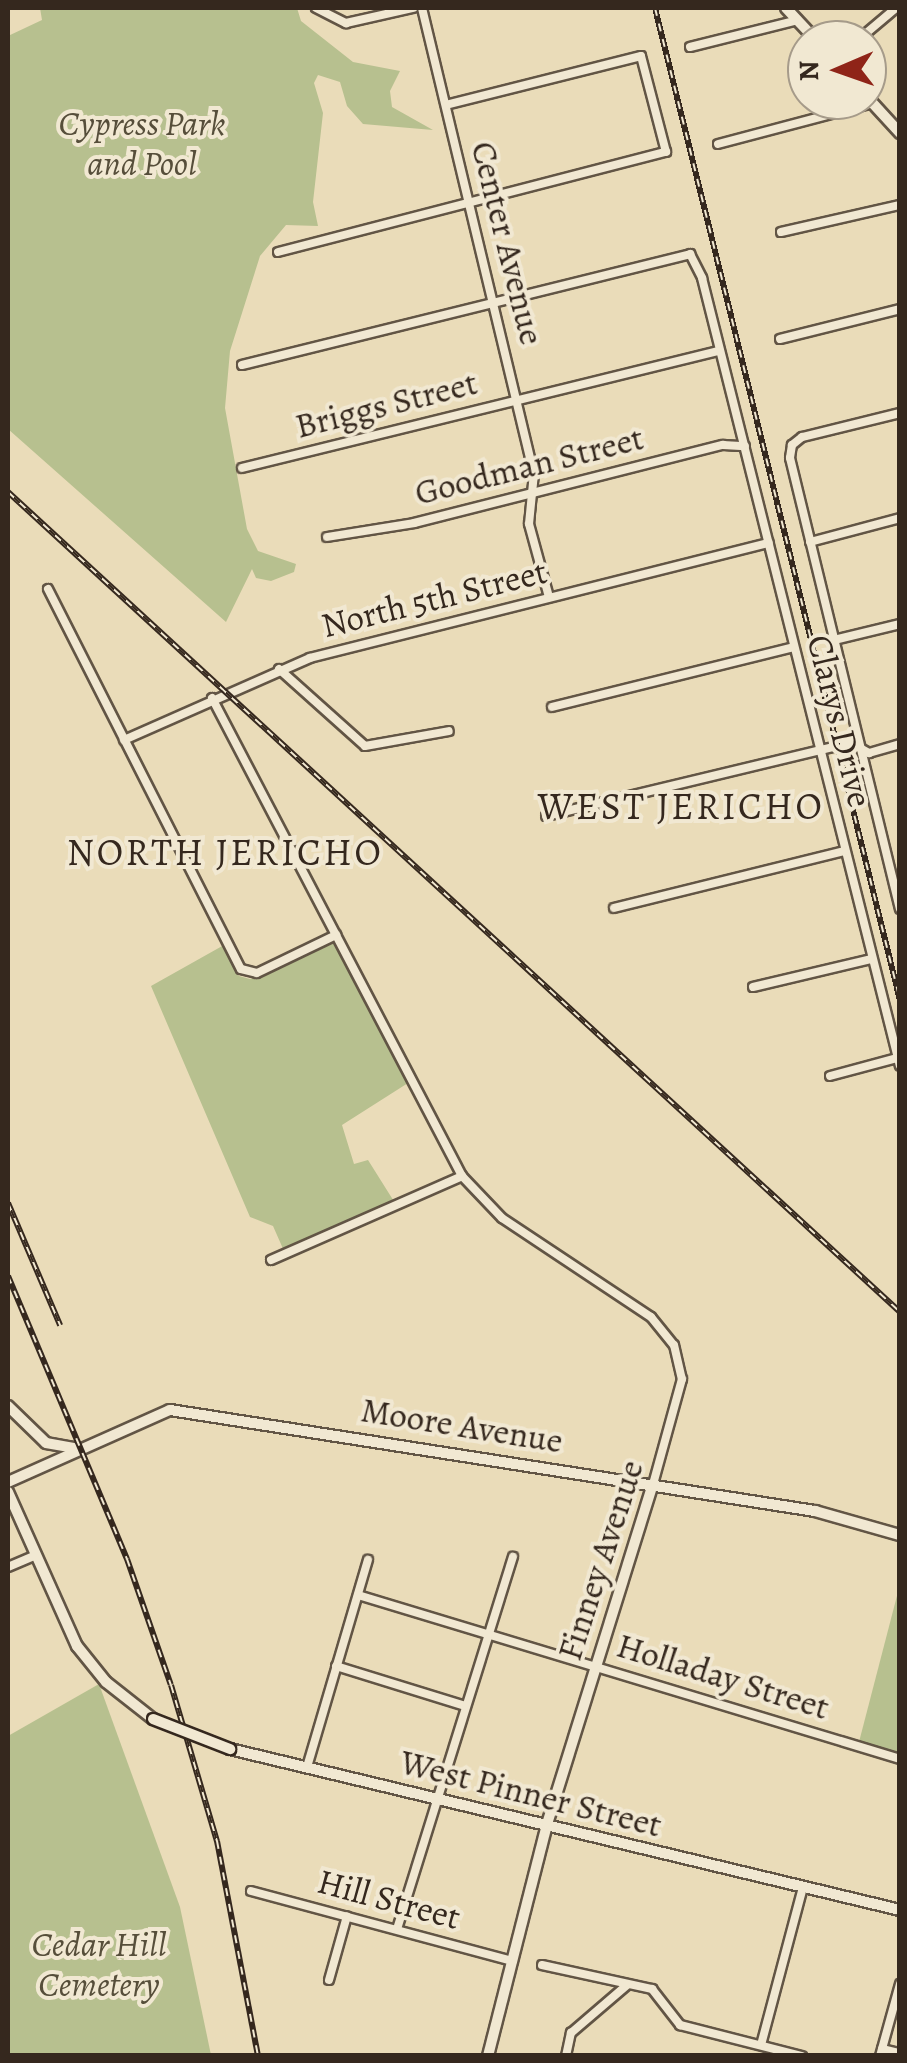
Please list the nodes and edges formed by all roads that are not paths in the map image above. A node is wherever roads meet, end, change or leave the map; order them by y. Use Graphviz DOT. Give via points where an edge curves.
graph roads {
  1 [pos="316,8"];
  2 [pos="413,8"];
  3 [pos="422,8"];
  4 [pos="786,8"];
  5 [pos="798,20"];
  6 [pos="787,23"];
  7 [pos="690,47"];
  8 [pos="446,104"];
  9 [pos="801,120"];
  10 [pos="718,144"];
  11 [pos="471,203"];
  12 [pos="900,205"];
  13 [pos="780,232"];
  14 [pos="278,252"];
  15 [pos="496,302"];
  16 [pos="900,309"];
  17 [pos="780,340"];
  18 [pos="718,351"];
  19 [pos="242,365"];
  20 [pos="518,400"];
  21 [pos="900,413"];
  22 [pos="745,446"];
  23 [pos="242,468"];
  24 [pos="534,492"];
  25 [pos="900,518"];
  26 [pos="327,537"];
  27 [pos="810,542"];
  28 [pos="769,543"];
  29 [pos="48,589"];
  30 [pos="549,597"];
  31 [pos="900,624"];
  32 [pos="834,640"];
  33 [pos="794,647"];
  34 [pos="279,668"];
  35 [pos="212,698"];
  36 [pos="552,706"];
  37 [pos="449,731"];
  38 [pos="124,740"];
  39 [pos="860,744"];
  40 [pos="900,744"];
  41 [pos="819,751"];
  42 [pos="546,816"];
  43 [pos="844,851"];
  44 [pos="895,873"];
  45 [pos="614,908"];
  46 [pos="900,910"];
  47 [pos="336,935"];
  48 [pos="871,959"];
  49 [pos="753,988"];
  50 [pos="898,1062"];
  51 [pos="830,1076"];
  52 [pos="462,1176"];
  53 [pos="271,1260"];
  54 [pos="8,1406"];
  55 [pos="80,1448"];
  56 [pos="8,1482"];
  57 [pos="654,1484"];
  58 [pos="8,1492"];
  59 [pos="900,1534"];
  60 [pos="36,1556"];
  61 [pos="513,1557"];
  62 [pos="368,1560"];
  63 [pos="8,1568"];
  64 [pos="358,1595"];
  65 [pos="487,1634"];
  66 [pos="336,1666"];
  67 [pos="595,1666"];
  68 [pos="465,1706"];
  69 [pos="900,1759"];
  70 [pos="307,1767"];
  71 [pos="436,1797"];
  72 [pos="547,1824"];
  73 [pos="803,1887"];
  74 [pos="252,1891"];
  75 [pos="900,1910"];
  76 [pos="346,1916"];
  77 [pos="397,1929"];
  78 [pos="512,1961"];
  79 [pos="542,1965"];
  80 [pos="329,1980"];
  81 [pos="900,1984"];
  82 [pos="627,1986"];
  83 [pos="761,2045"];
  84 [pos="881,2052"];
  85 [pos="900,2053"];
  86 [pos="488,2056"];
  87 [pos="566,2056"];
  88 [pos="802,2056"];
  1 -- 2 [label="street" via="346,24"];
  3 -- 8 [label="street, Center Avenue"];
  4 -- 5 [label="street"];
  6 -- 7 [label="street"];
  8 -- 11 [label="street, Center Avenue"];
  8 -- 11 [label="street" via="642,56 667,148 660,158"];
  9 -- 10 [label="street"];
  11 -- 14 [label="street"];
  11 -- 15 [label="street, Center Avenue"];
  12 -- 13 [label="street"];
  15 -- 18 [label="street, Clarys Drive" via="688,254 702,278"];
  15 -- 19 [label="street"];
  15 -- 20 [label="street, Center Avenue"];
  16 -- 17 [label="street"];
  18 -- 20 [label="street, Briggs Street"];
  18 -- 22 [label="street, Clarys Drive"];
  20 -- 23 [label="street, Briggs Street"];
  20 -- 24 [label="street, Center Avenue"];
  21 -- 27 [label="street" via="796,441 790,450"];
  22 -- 24 [label="street, Goodman Street" via="723,445"];
  22 -- 28 [label="street, Clarys Drive"];
  24 -- 26 [label="street, Goodman Street"];
  24 -- 30 [label="street, Center Avenue" via="528,524"];
  25 -- 27 [label="street"];
  27 -- 32 [label="street"];
  28 -- 30 [label="street, North 5th Street"];
  28 -- 33 [label="street, Clarys Drive"];
  29 -- 38 [label="street"];
  30 -- 34 [label="street, North 5th Street"];
  31 -- 32 [label="street"];
  32 -- 39 [label="street"];
  33 -- 36 [label="street"];
  33 -- 41 [label="street, Clarys Drive"];
  34 -- 35 [label="street, North 5th Street"];
  34 -- 37 [label="street" via="365,746"];
  35 -- 38 [label="street, North 5th Street"];
  35 -- 47 [label="street, Finney Avenue"];
  38 -- 47 [label="street" via="246,972 258,973"];
  39 -- 40 [label="street" via="868,753"];
  39 -- 41 [label="street"];
  39 -- 44 [label="street"];
  41 -- 42 [label="street"];
  41 -- 43 [label="street, Clarys Drive"];
  43 -- 45 [label="street"];
  43 -- 48 [label="street, Clarys Drive"];
  44 -- 46 [label="street"];
  47 -- 52 [label="street, Finney Avenue"];
  48 -- 49 [label="street"];
  48 -- 50 [label="street, Clarys Drive"];
  50 -- 51 [label="street"];
  52 -- 53 [label="street"];
  52 -- 57 [label="street, Finney Avenue" via="533,1243 619,1294 668,1335 682,1379"];
  54 -- 55 [label="street" via="46,1444"];
  55 -- 56 [label="street, Moore Avenue"];
  55 -- 57 [label="street, Moore Avenue" via="170,1410"];
  57 -- 59 [label="street, Moore Avenue" via="864,1520"];
  57 -- 67 [label="street, Finney Avenue"];
  58 -- 60 [label="street, West Pinner Street"];
  60 -- 63 [label="street"];
  60 -- 70 [label="street, West Pinner Street, bridge" via="71,1635 106,1682 152,1719 230,1749"];
  61 -- 65 [label="street"];
  62 -- 64 [label="street"];
  64 -- 65 [label="street, Holladay Street"];
  64 -- 66 [label="street"];
  65 -- 67 [label="street, Holladay Street"];
  65 -- 68 [label="street"];
  66 -- 68 [label="street"];
  66 -- 70 [label="street"];
  67 -- 69 [label="street, Holladay Street"];
  67 -- 72 [label="street, Finney Avenue"];
  68 -- 71 [label="street"];
  70 -- 71 [label="street, West Pinner Street"];
  71 -- 72 [label="street, West Pinner Street"];
  71 -- 77 [label="street"];
  72 -- 73 [label="street, West Pinner Street"];
  72 -- 78 [label="street, Finney Avenue"];
  73 -- 75 [label="street, West Pinner Street"];
  73 -- 83 [label="street"];
  74 -- 76 [label="street, Hill Street"];
  76 -- 77 [label="street, Hill Street"];
  76 -- 80 [label="street"];
  77 -- 78 [label="street, Hill Street"];
  78 -- 86 [label="street, Finney Avenue"];
  79 -- 82 [label="street" via="608,1975"];
  81 -- 84 [label="street"];
  82 -- 83 [label="street" via="663,1996 680,2024"];
  82 -- 87 [label="street" via="571,2033"];
  83 -- 88 [label="street"];
  84 -- 85 [label="street"];
}
